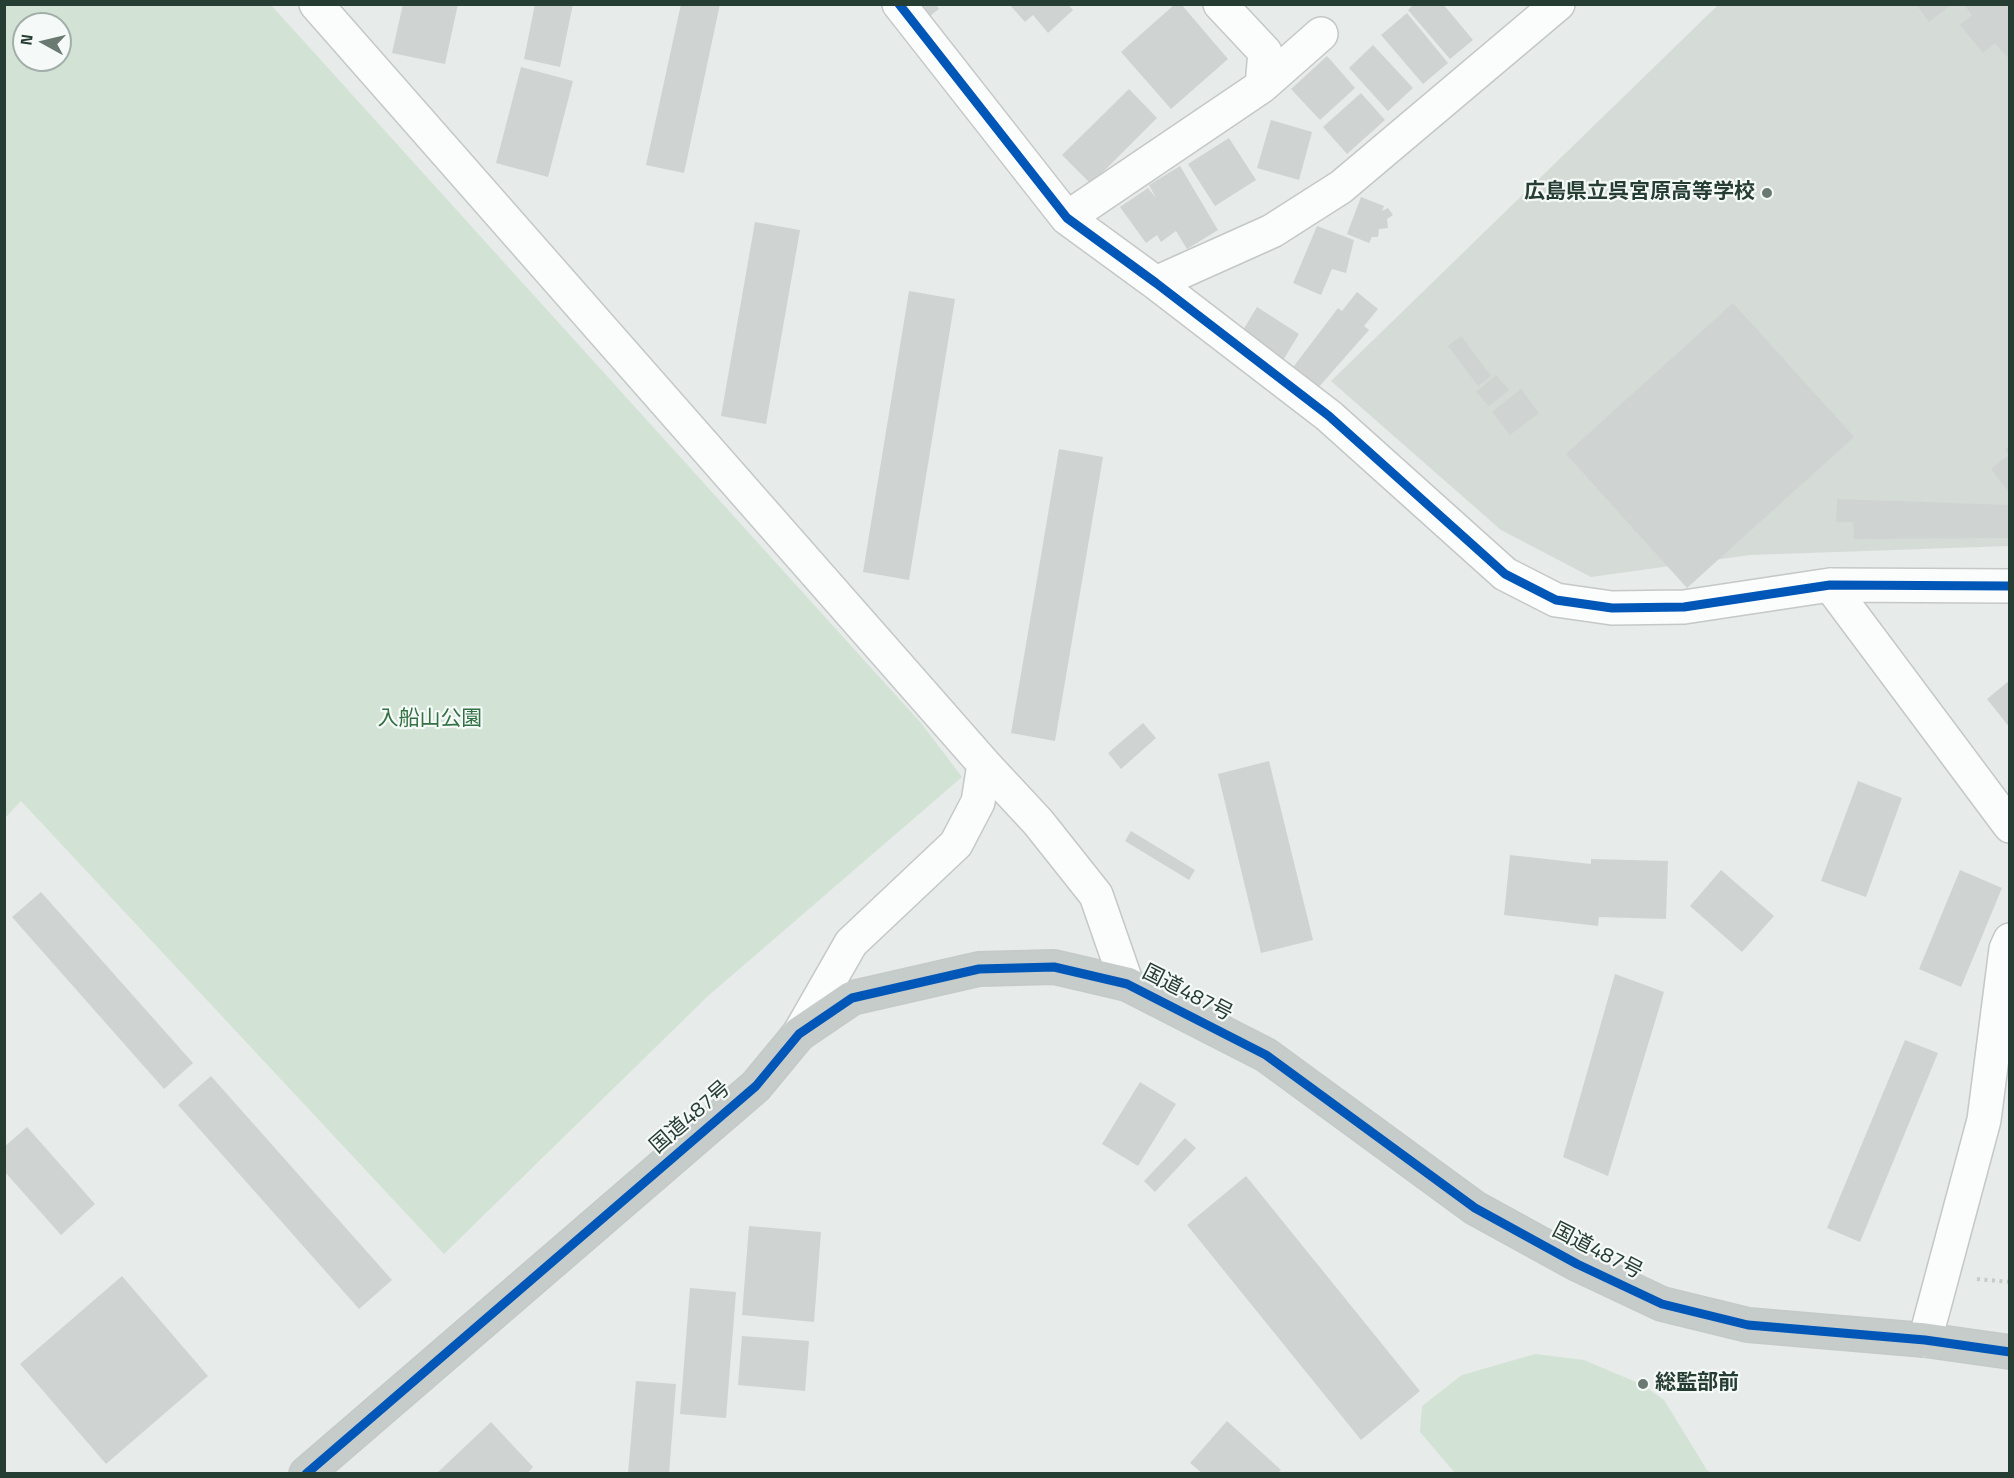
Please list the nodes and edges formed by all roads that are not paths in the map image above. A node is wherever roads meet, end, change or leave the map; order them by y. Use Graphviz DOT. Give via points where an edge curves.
graph roads {
  1 [pos="316,4"];
  2 [pos="899,4"];
  3 [pos="1220,4"];
  4 [pos="1558,4"];
  5 [pos="1321,34"];
  6 [pos="1262,86"];
  7 [pos="1067,218"];
  8 [pos="1156,283"];
  9 [pos="1830,585"];
  10 [pos="2010,586"];
  11 [pos="984,764"];
  12 [pos="2010,826"];
  13 [pos="2010,940"];
  14 [pos="1127,984"];
  15 [pos="799,1034"];
  16 [pos="1925,1340"];
  17 [pos="2010,1352"];
  18 [pos="306,1473"];
  1 -- 11 [label="street"];
  2 -- 7 [label="street"];
  3 -- 6 [label="street" via="1265,52"];
  4 -- 8 [label="street" via="1341,187 1272,231"];
  5 -- 6 [label="street"];
  6 -- 7 [label="street"];
  7 -- 8 [label="street"];
  8 -- 9 [label="street" via="1329,416 1505,574 1556,600 1612,608 1684,607"];
  9 -- 10 [label="street"];
  9 -- 12 [label="street"];
  11 -- 14 [label="street" via="1038,822 1096,896"];
  11 -- 15 [label="street" via="978,802 956,844 851,943"];
  13 -- 16 [label="street" via="1984,1120"];
  14 -- 15 [label="highway, 国道487号" via="1054,967 979,969 852,998"];
  14 -- 16 [label="highway, 国道487号" via="1266,1055 1475,1208 1577,1264 1662,1304 1748,1325"];
  15 -- 18 [label="highway, 国道487号" via="756,1086"];
  16 -- 17 [label="highway, 国道487号"];
}
